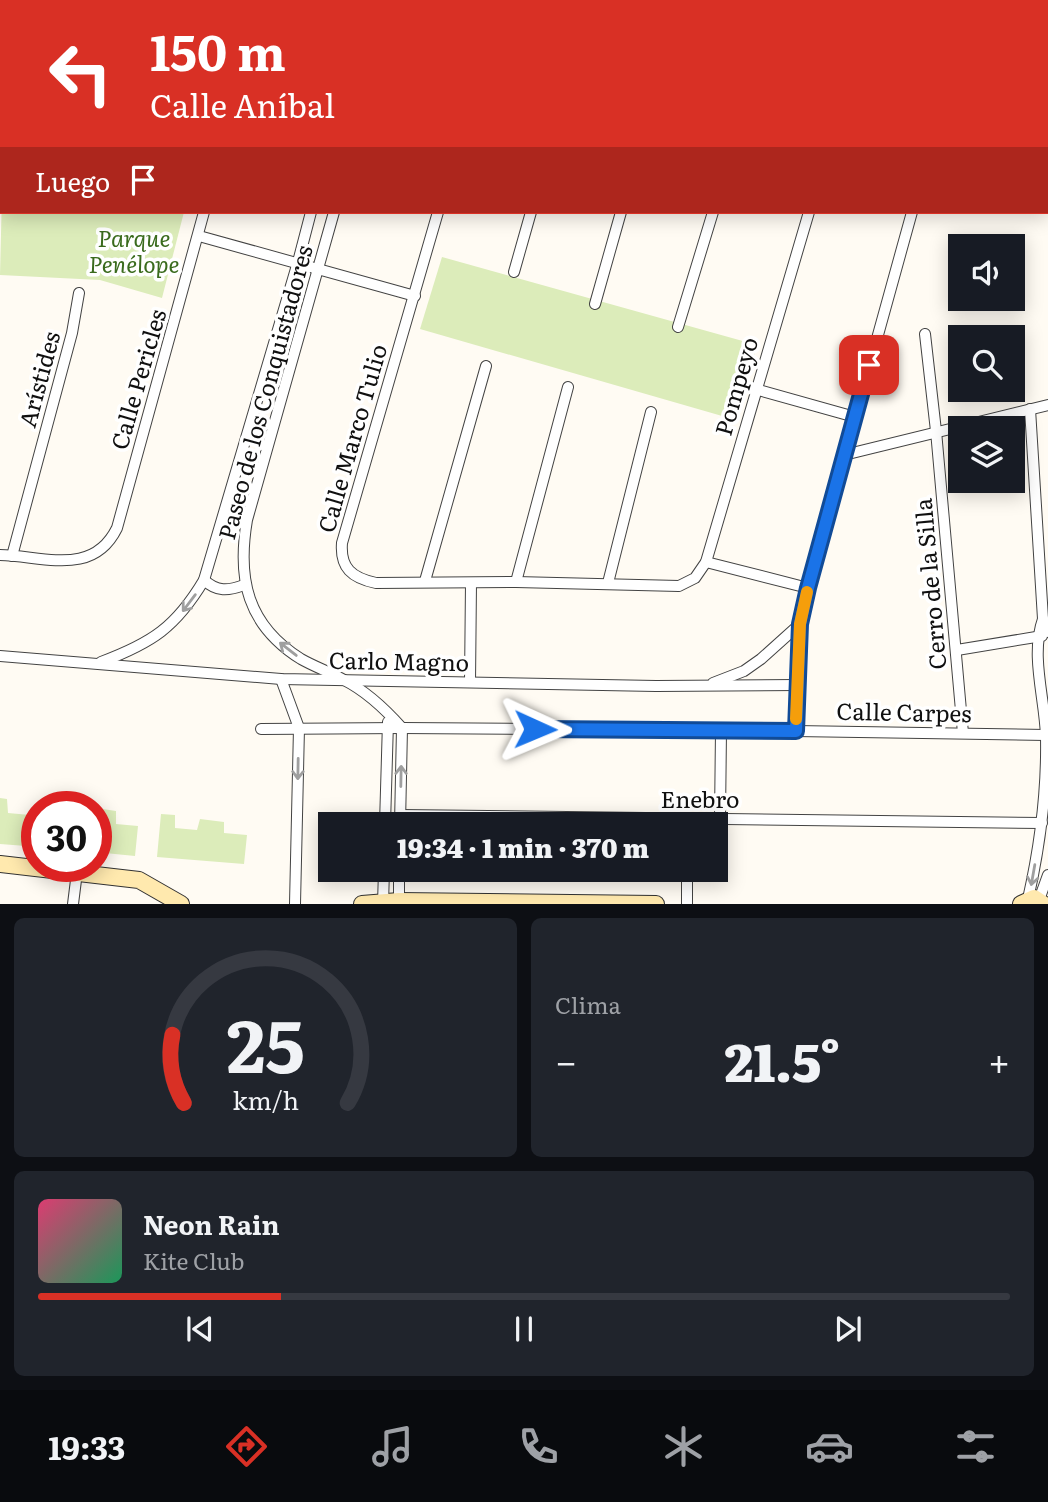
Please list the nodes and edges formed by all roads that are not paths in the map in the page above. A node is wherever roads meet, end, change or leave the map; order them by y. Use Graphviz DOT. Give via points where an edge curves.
graph roads {
  1 [pos="204,214"];
  2 [pos="310,214"];
  3 [pos="333,214"];
  4 [pos="437,214"];
  5 [pos="530,214"];
  6 [pos="620,214"];
  7 [pos="711,214"];
  8 [pos="808,214"];
  9 [pos="911,214"];
  10 [pos="199,236"];
  11 [pos="298,262"];
  12 [pos="319,268"];
  13 [pos="513,272"];
  14 [pos="79,293"];
  15 [pos="415,296"];
  16 [pos="595,304"];
  17 [pos="678,327"];
  18 [pos="925,334"];
  19 [pos="485,366"];
  20 [pos="568,387"];
  21 [pos="755,388"];
  22 [pos="1048,405"];
  23 [pos="1030,409"];
  24 [pos="651,412"];
  25 [pos="855,416"];
  26 [pos="936,431"];
  27 [pos="844,455"];
  28 [pos="0,555"];
  29 [pos="12,556"];
  30 [pos="704,567"];
  31 [pos="204,580"];
  32 [pos="425,581"];
  33 [pos="516,582"];
  34 [pos="471,583"];
  35 [pos="608,583"];
  36 [pos="244,585"];
  37 [pos="808,588"];
  38 [pos="800,624"];
  39 [pos="1044,635"];
  40 [pos="957,650"];
  41 [pos="0,656"];
  42 [pos="99,663"];
  43 [pos="281,679"];
  44 [pos="347,681"];
  45 [pos="470,682"];
  46 [pos="798,685"];
  47 [pos="707,686"];
  48 [pos="388,713"];
  49 [pos="299,728"];
  50 [pos="387,728"];
  51 [pos="402,728"];
  52 [pos="261,729"];
  53 [pos="722,731"];
  54 [pos="796,731"];
  55 [pos="963,733"];
  56 [pos="1046,735"];
  57 [pos="385,812"];
  58 [pos="400,812"];
  59 [pos="720,812"];
  60 [pos="728,818"];
  61 [pos="1042,823"];
  62 [pos="0,864"];
  63 [pos="21,866"];
  64 [pos="1048,875"];
  65 [pos="112,877"];
  66 [pos="75,882"];
  67 [pos="387,882"];
  68 [pos="396,882"];
  69 [pos="687,882"];
  70 [pos="391,902"];
  71 [pos="1037,902"];
  72 [pos="73,904"];
  73 [pos="181,904"];
  74 [pos="295,904"];
  75 [pos="362,904"];
  76 [pos="656,904"];
  77 [pos="687,904"];
  1 -- 10 [label="street, Calle Pericles"];
  2 -- 11 [label="street, Paseo de los Conquistadores"];
  3 -- 12 [label="street, Paseo de los Conquistadores"];
  4 -- 15 [label="street, Calle Marco Tulio"];
  5 -- 13 [label="street"];
  6 -- 16 [label="street"];
  7 -- 17 [label="street"];
  8 -- 21 [label="street, Pompeyo"];
  9 -- 25 [label="street"];
  10 -- 11 [label="street"];
  10 -- 29 [label="street, Calle Pericles" via="111,541 83,559"];
  11 -- 12 [label="street"];
  11 -- 31 [label="street, Paseo de los Conquistadores"];
  12 -- 15 [label="street"];
  12 -- 36 [label="street, Paseo de los Conquistadores" via="247,520"];
  14 -- 29 [label="street, Arístides"];
  15 -- 32 [label="street, Calle Marco Tulio" via="341,553 344,565 361,580"];
  18 -- 26 [label="street, Cerro de la Silla"];
  19 -- 32 [label="street"];
  20 -- 33 [label="street"];
  21 -- 25 [label="street"];
  21 -- 30 [label="street, Pompeyo"];
  22 -- 23 [label="street"];
  23 -- 26 [label="street"];
  23 -- 39 [label="street"];
  24 -- 35 [label="street"];
  25 -- 27 [label="street"];
  26 -- 27 [label="street"];
  26 -- 40 [label="street, Cerro de la Silla"];
  27 -- 37 [label="street"];
  28 -- 29 [label="street"];
  30 -- 35 [label="street, Calle Marco Tulio" via="679,586"];
  30 -- 37 [label="street"];
  31 -- 36 [label="street" via="221,590"];
  31 -- 42 [label="street, Paseo de los Conquistadores, one-way" via="188,606 164,630 138,648"];
  32 -- 34 [label="street, Calle Marco Tulio"];
  33 -- 34 [label="street, Calle Marco Tulio"];
  33 -- 35 [label="street, Calle Marco Tulio"];
  34 -- 45 [label="street"];
  44 -- 36 [label="street, Paseo de los Conquistadores, one-way" via="303,660 270,633"];
  37 -- 38 [label="street"];
  38 -- 46 [label="street"];
  38 -- 47 [label="street" via="744,671"];
  39 -- 40 [label="street"];
  39 -- 56 [label="street"];
  40 -- 55 [label="street, Cerro de la Silla"];
  41 -- 42 [label="street, Carlo Magno"];
  42 -- 43 [label="street, Carlo Magno"];
  43 -- 44 [label="street, Carlo Magno"];
  43 -- 49 [label="street"];
  44 -- 45 [label="street, Carlo Magno"];
  44 -- 48 [label="street"];
  45 -- 47 [label="street, Carlo Magno"];
  46 -- 47 [label="street, Carlo Magno"];
  46 -- 54 [label="street"];
  48 -- 50 [label="street"];
  48 -- 51 [label="street"];
  49 -- 50 [label="street, Calle Carpes"];
  49 -- 52 [label="street, Calle Carpes"];
  49 -- 74 [label="street, one-way"];
  50 -- 51 [label="street, Calle Carpes"];
  50 -- 57 [label="street"];
  51 -- 53 [label="street, Calle Carpes"];
  58 -- 51 [label="street, one-way"];
  53 -- 54 [label="street, Calle Carpes"];
  53 -- 59 [label="street"];
  54 -- 55 [label="street, Calle Carpes"];
  55 -- 56 [label="street, Calle Carpes"];
  56 -- 61 [label="street"];
  60 -- 61 [label="street, Enebro"];
  61 -- 71 [label="street, one-way"];
  62 -- 63 [label="street"];
  64 -- 71 [label="street"];
  65 -- 73 [label="street" via="139,880"];
  66 -- 72 [label="street"];
  67 -- 70 [label="street"];
  68 -- 70 [label="street"];
  69 -- 77 [label="street"];
  70 -- 75 [label="street"];
  70 -- 76 [label="street"];
}
